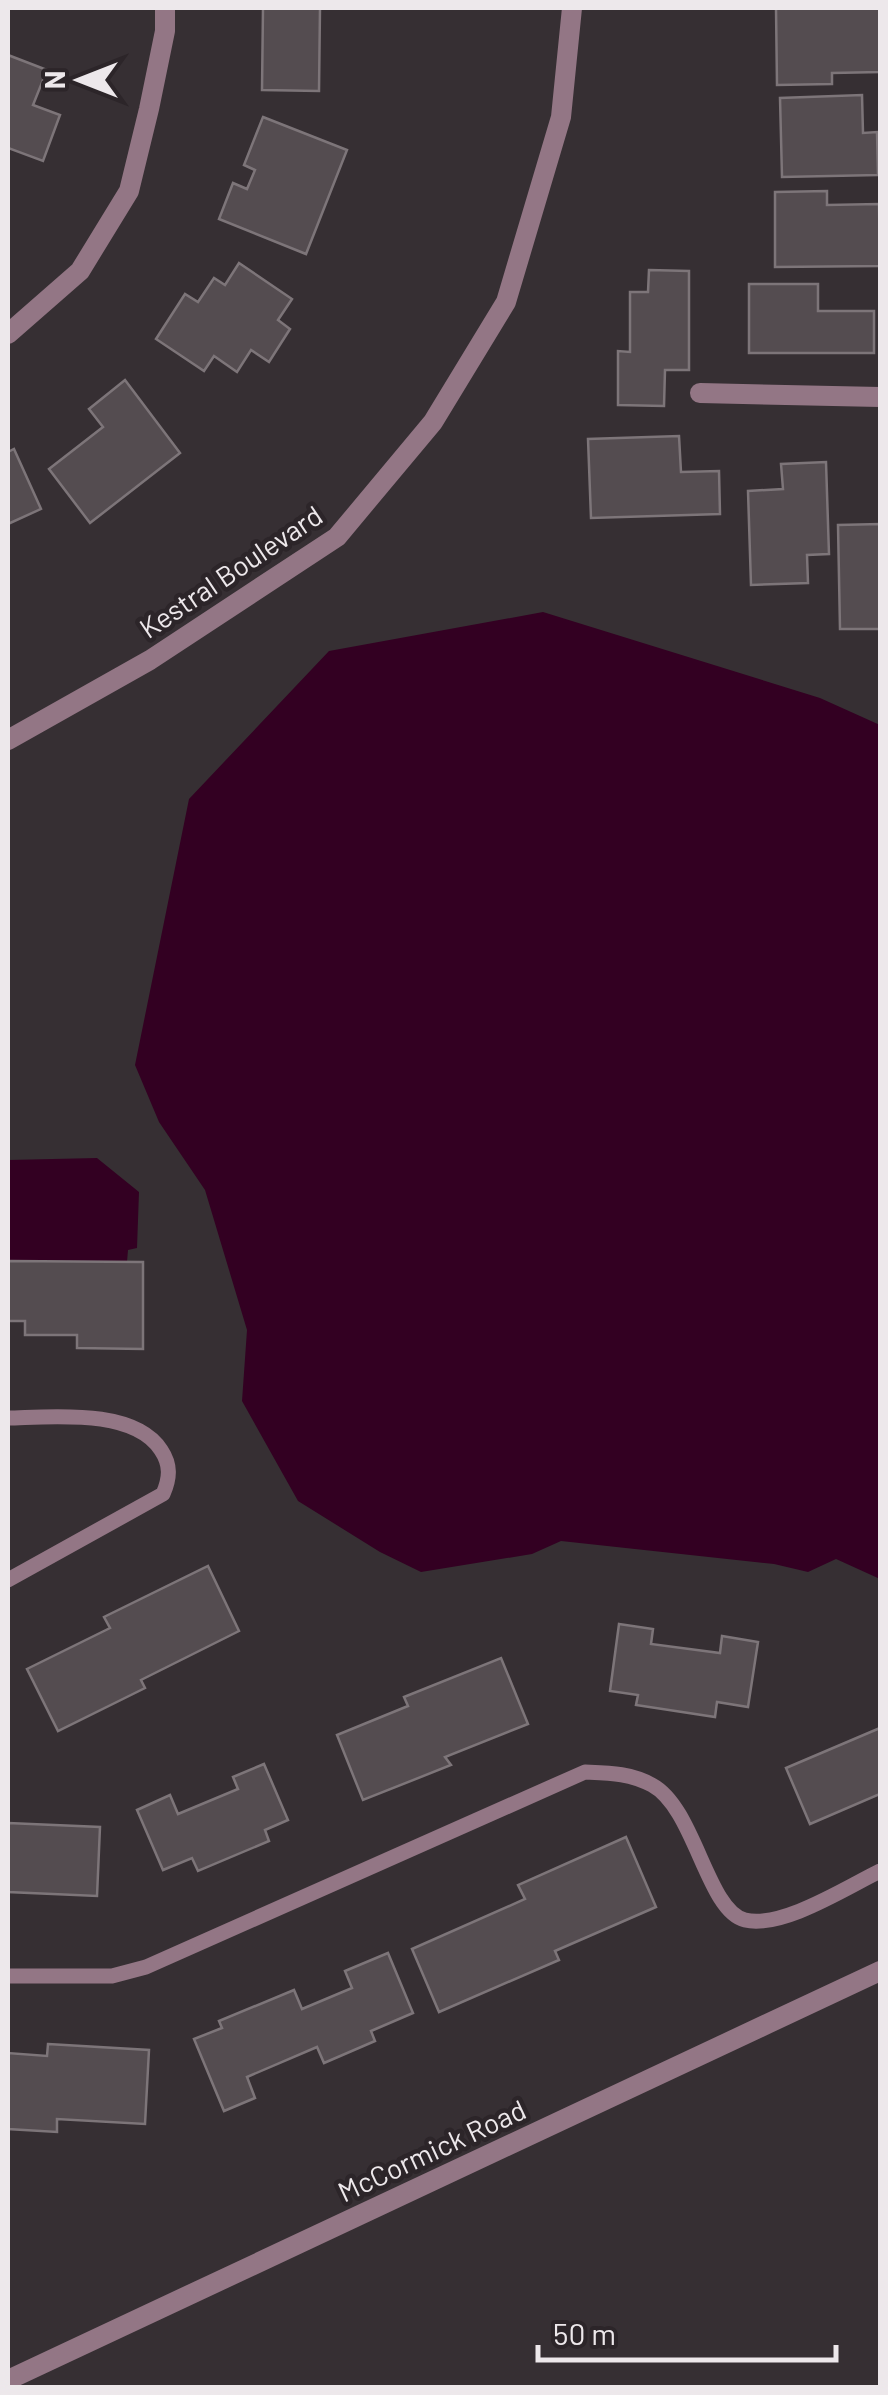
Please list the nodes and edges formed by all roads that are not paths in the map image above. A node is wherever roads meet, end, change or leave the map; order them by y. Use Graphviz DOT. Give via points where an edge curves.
graph roads {
  1 [pos="165,8"];
  2 [pos="572,8"];
  3 [pos="8,334"];
  4 [pos="700,393"];
  5 [pos="880,396"];
  6 [pos="8,740"];
  7 [pos="8,1418"];
  8 [pos="8,1580"];
  9 [pos="880,1871"];
  10 [pos="880,1971"];
  11 [pos="8,1976"];
  12 [pos="8,2380"];
  1 -- 3 [label="street" via="129,192 80,272"];
  2 -- 6 [label="street, Kestral Boulevard" via="561,116 506,302 434,422 338,537 150,660"];
  4 -- 5 [label="street"];
  7 -- 8 [label="lane" via="134,1426 156,1442 168,1462 162,1494"];
  9 -- 11 [label="lane" via="791,1913 745,1920 726,1910 680,1814 656,1786 627,1774 585,1772 146,1967 112,1976"];
  10 -- 12 [label="street, McCormick Road"];
}
